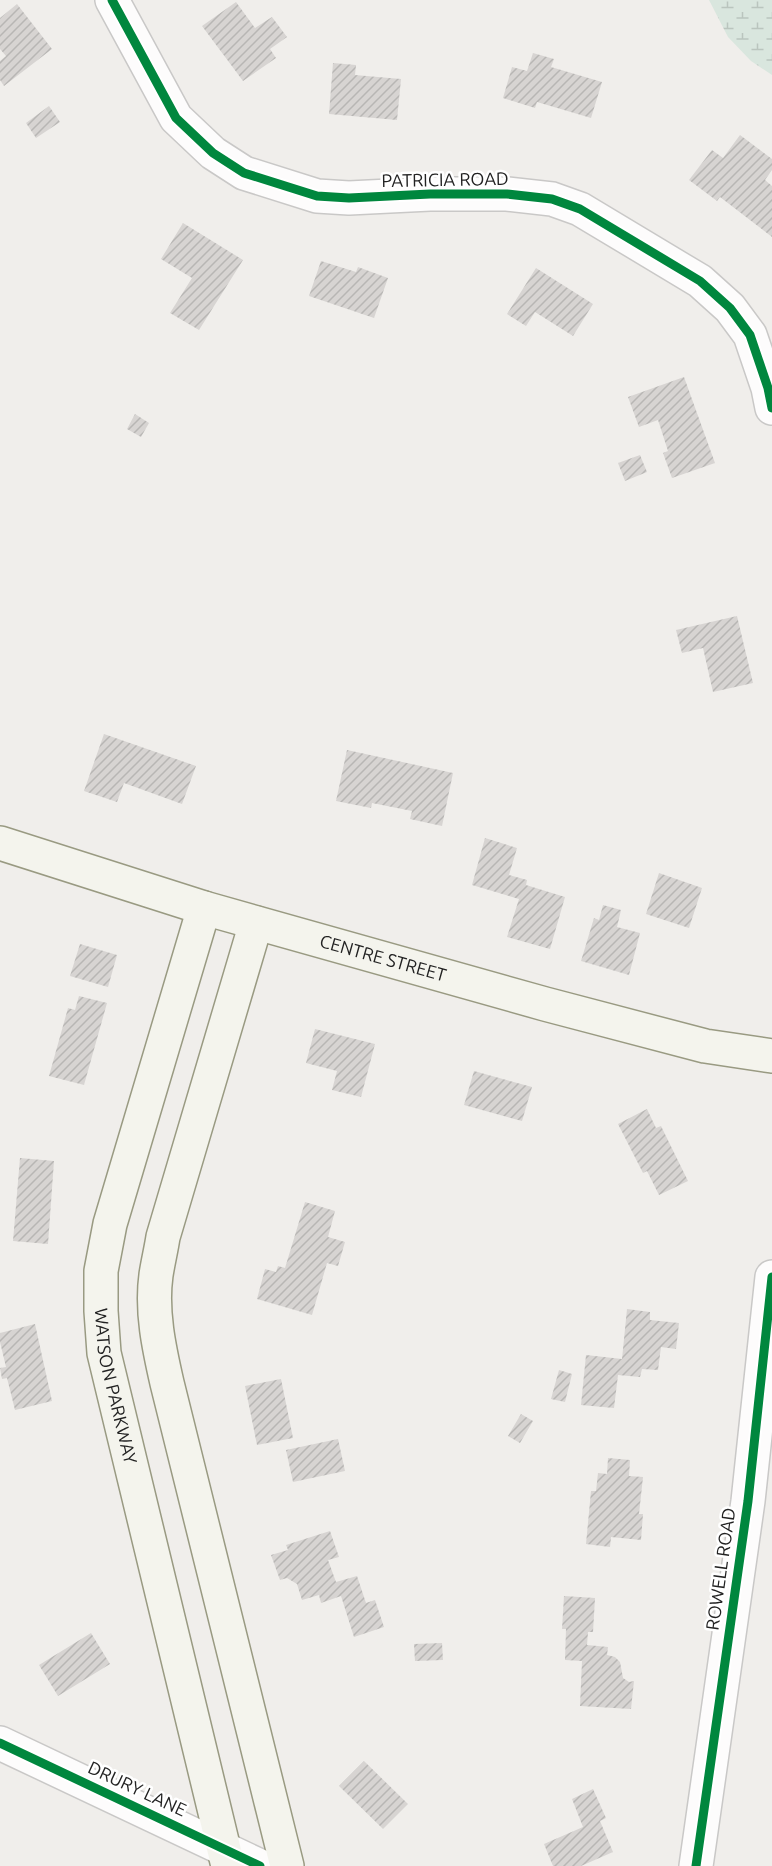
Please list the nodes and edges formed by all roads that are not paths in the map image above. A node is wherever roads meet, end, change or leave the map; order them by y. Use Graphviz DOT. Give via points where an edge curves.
graph roads {
  1 [pos="112,0"];
  2 [pos="772,408"];
  3 [pos="0,843"];
  4 [pos="204,908"];
  5 [pos="256,923"];
  6 [pos="772,1056"];
  7 [pos="772,1277"];
  8 [pos="0,1743"];
  9 [pos="226,1857"];
  10 [pos="260,1866"];
  11 [pos="287,1866"];
  12 [pos="696,1866"];
  1 -- 2 [label="street, PATRICIA ROAD" via="176,118 213,153 244,173 317,196 507,194 552,199 580,209 700,281 730,308 750,335"];
  3 -- 4 [label="main road, CENTRE STREET"];
  4 -- 5 [label="main road, CENTRE STREET"];
  4 -- 9 [label="main road, WATSON PARKWAY" via="110,1224 101,1271 101,1311 104,1353"];
  5 -- 6 [label="main road, CENTRE STREET" via="705,1046"];
  5 -- 11 [label="main road" via="163,1237 155,1309 158,1344"];
  7 -- 12 [label="street, ROWELL ROAD" via="748,1501"];
  8 -- 9 [label="street, DRURY LANE"];
  9 -- 10 [label="street, DRURY LANE"];
}
